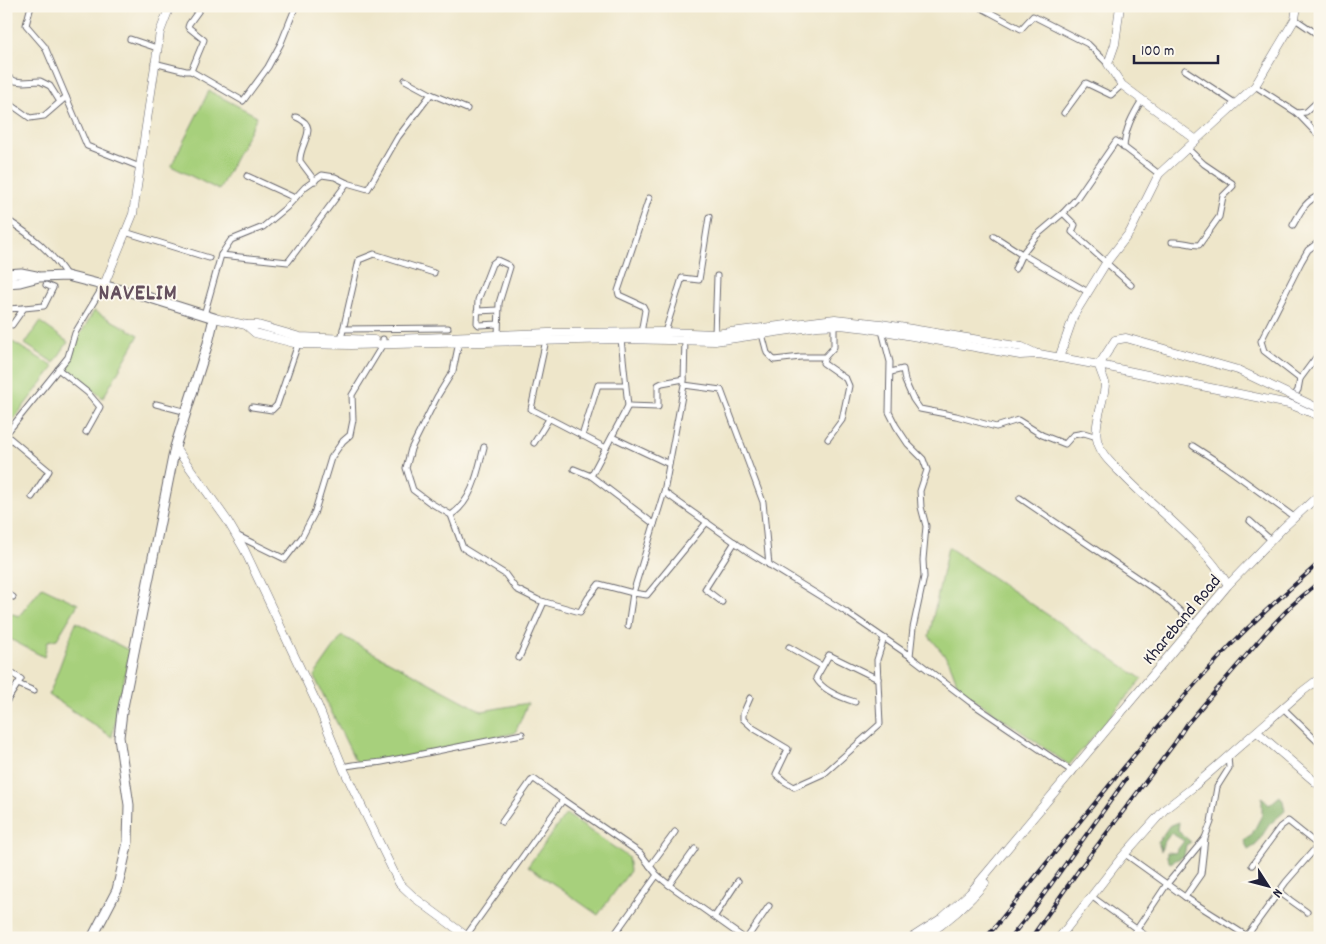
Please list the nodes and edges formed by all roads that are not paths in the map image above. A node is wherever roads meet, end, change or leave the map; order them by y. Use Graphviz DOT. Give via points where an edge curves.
graph roads {
  1 [pos="31,6"];
  2 [pos="170,6"];
  3 [pos="202,6"];
  4 [pos="296,6"];
  5 [pos="978,6"];
  6 [pos="1120,6"];
  7 [pos="1297,6"];
  8 [pos="1295,19"];
  9 [pos="1320,36"];
  10 [pos="130,39"];
  11 [pos="157,48"];
  12 [pos="154,64"];
  13 [pos="1108,64"];
  14 [pos="1185,70"];
  15 [pos="191,71"];
  16 [pos="6,76"];
  17 [pos="405,80"];
  18 [pos="1122,85"];
  19 [pos="1255,86"];
  20 [pos="431,94"];
  21 [pos="66,97"];
  22 [pos="1320,99"];
  23 [pos="1142,100"];
  24 [pos="6,101"];
  25 [pos="60,102"];
  26 [pos="1236,103"];
  27 [pos="467,109"];
  28 [pos="1064,112"];
  29 [pos="1297,113"];
  30 [pos="296,117"];
  31 [pos="1320,137"];
  32 [pos="1195,140"];
  33 [pos="1124,148"];
  34 [pos="1186,148"];
  35 [pos="140,167"];
  36 [pos="1159,174"];
  37 [pos="248,176"];
  38 [pos="315,181"];
  39 [pos="347,183"];
  40 [pos="1320,195"];
  41 [pos="296,198"];
  42 [pos="649,198"];
  43 [pos="1063,213"];
  44 [pos="709,217"];
  45 [pos="6,219"];
  46 [pos="1293,225"];
  47 [pos="125,232"];
  48 [pos="994,236"];
  49 [pos="1320,241"];
  50 [pos="1172,242"];
  51 [pos="1022,254"];
  52 [pos="221,255"];
  53 [pos="209,258"];
  54 [pos="1106,263"];
  55 [pos="1015,269"];
  56 [pos="6,274"];
  57 [pos="434,274"];
  58 [pos="67,276"];
  59 [pos="717,276"];
  60 [pos="39,277"];
  61 [pos="6,283"];
  62 [pos="46,285"];
  63 [pos="104,285"];
  64 [pos="1131,285"];
  65 [pos="1088,292"];
  66 [pos="24,308"];
  67 [pos="6,309"];
  68 [pos="498,310"];
  69 [pos="477,311"];
  70 [pos="204,315"];
  71 [pos="214,318"];
  72 [pos="6,322"];
  73 [pos="478,324"];
  74 [pos="498,324"];
  75 [pos="246,325"];
  76 [pos="834,325"];
  77 [pos="448,328"];
  78 [pos="343,329"];
  79 [pos="882,331"];
  80 [pos="665,332"];
  81 [pos="641,333"];
  82 [pos="715,334"];
  83 [pos="762,334"];
  84 [pos="928,335"];
  85 [pos="478,336"];
  86 [pos="685,337"];
  87 [pos="498,338"];
  88 [pos="340,339"];
  89 [pos="621,339"];
  90 [pos="546,340"];
  91 [pos="383,342"];
  92 [pos="459,342"];
  93 [pos="298,344"];
  94 [pos="1320,352"];
  95 [pos="824,357"];
  96 [pos="1059,358"];
  97 [pos="1098,366"];
  98 [pos="58,369"];
  99 [pos="891,372"];
  100 [pos="1300,379"];
  101 [pos="684,382"];
  102 [pos="626,384"];
  103 [pos="156,404"];
  104 [pos="1289,404"];
  105 [pos="628,406"];
  106 [pos="252,407"];
  107 [pos="1320,409"];
  108 [pos="186,412"];
  109 [pos="1320,416"];
  110 [pos="549,419"];
  111 [pos="86,432"];
  112 [pos="6,435"];
  113 [pos="582,436"];
  114 [pos="1097,437"];
  115 [pos="612,438"];
  116 [pos="828,439"];
  117 [pos="534,443"];
  118 [pos="1193,446"];
  119 [pos="175,447"];
  120 [pos="484,447"];
  121 [pos="606,448"];
  122 [pos="669,464"];
  123 [pos="574,469"];
  124 [pos="591,476"];
  125 [pos="664,492"];
  126 [pos="1320,494"];
  127 [pos="32,497"];
  128 [pos="1020,498"];
  129 [pos="451,514"];
  130 [pos="1294,517"];
  131 [pos="1250,521"];
  132 [pos="707,522"];
  133 [pos="654,524"];
  134 [pos="236,534"];
  135 [pos="1271,540"];
  136 [pos="735,542"];
  137 [pos="769,565"];
  138 [pos="1228,586"];
  139 [pos="6,593"];
  140 [pos="633,593"];
  141 [pos="13,597"];
  142 [pos="544,602"];
  143 [pos="722,602"];
  144 [pos="1196,625"];
  145 [pos="628,626"];
  146 [pos="884,638"];
  147 [pos="789,648"];
  148 [pos="910,656"];
  149 [pos="519,658"];
  150 [pos="822,666"];
  151 [pos="6,670"];
  152 [pos="1320,678"];
  153 [pos="878,679"];
  154 [pos="18,684"];
  155 [pos="34,691"];
  156 [pos="750,698"];
  157 [pos="6,702"];
  158 [pos="855,702"];
  159 [pos="1284,708"];
  160 [pos="1257,732"];
  161 [pos="522,734"];
  162 [pos="1320,744"];
  163 [pos="1228,757"];
  164 [pos="343,767"];
  165 [pos="1073,772"];
  166 [pos="1320,786"];
  167 [pos="563,800"];
  168 [pos="502,822"];
  169 [pos="675,832"];
  170 [pos="1205,838"];
  171 [pos="1319,845"];
  172 [pos="695,849"];
  173 [pos="1124,854"];
  174 [pos="1252,865"];
  175 [pos="650,866"];
  176 [pos="657,876"];
  177 [pos="738,881"];
  178 [pos="1166,884"];
  179 [pos="669,885"];
  180 [pos="1279,892"];
  181 [pos="1091,896"];
  182 [pos="1185,897"];
  183 [pos="769,906"];
  184 [pos="1307,912"];
  185 [pos="714,916"];
  186 [pos="1137,929"];
  187 [pos="467,937"];
  188 [pos="1246,937"];
  189 [pos="92,938"];
  190 [pos="612,938"];
  191 [pos="746,938"];
  192 [pos="911,938"];
  193 [pos="923,938"];
  194 [pos="1059,938"];
  195 [pos="1131,938"];
  196 [pos="1149,938"];
  1 -- 21 [label="street" via="26,24 45,47"];
  2 -- 11 [label="main road"];
  3 -- 15 [label="street" via="188,27 204,40"];
  4 -- 15 [label="street" via="268,67 243,101"];
  5 -- 13 [label="street" via="1021,29 1033,16 1088,44"];
  6 -- 13 [label="main road" via="1115,44"];
  7 -- 8 [label="main road"];
  8 -- 9 [label="street"];
  8 -- 19 [label="main road"];
  10 -- 11 [label="street"];
  11 -- 12 [label="main road"];
  12 -- 15 [label="street"];
  12 -- 35 [label="main road"];
  13 -- 18 [label="main road"];
  14 -- 26 [label="street"];
  16 -- 25 [label="street" via="15,81 40,81 50,86"];
  17 -- 20 [label="street"];
  18 -- 23 [label="main road"];
  18 -- 28 [label="street" via="1111,95 1086,83"];
  19 -- 26 [label="main road"];
  19 -- 29 [label="street"];
  20 -- 27 [label="street"];
  20 -- 39 [label="street" via="398,137 368,189"];
  21 -- 25 [label="street"];
  21 -- 35 [label="street" via="87,146"];
  22 -- 29 [label="street" via="1306,112"];
  23 -- 32 [label="main road"];
  23 -- 33 [label="street" via="1125,133"];
  24 -- 25 [label="street" via="30,118 44,116"];
  26 -- 32 [label="main road"];
  29 -- 31 [label="street"];
  30 -- 38 [label="street" via="308,126 300,161"];
  32 -- 34 [label="main road"];
  33 -- 36 [label="street"];
  33 -- 43 [label="street" via="1116,141"];
  34 -- 36 [label="main road"];
  34 -- 50 [label="street" via="1233,186 1223,196 1219,217 1198,245"];
  35 -- 47 [label="main road" via="133,214"];
  36 -- 54 [label="main road" via="1130,232"];
  37 -- 41 [label="street"];
  38 -- 39 [label="street" via="322,176 335,177"];
  38 -- 41 [label="street"];
  39 -- 52 [label="street" via="288,262"];
  40 -- 46 [label="street" via="1304,204"];
  41 -- 52 [label="street" via="263,227 231,240"];
  42 -- 81 [label="street" via="618,291 622,298 643,306"];
  43 -- 51 [label="street" via="1037,235"];
  43 -- 54 [label="street" via="1074,225 1072,232"];
  44 -- 80 [label="street" via="699,280 682,278"];
  45 -- 58 [label="street" via="55,258"];
  47 -- 53 [label="street"];
  47 -- 63 [label="main road"];
  48 -- 51 [label="street"];
  49 -- 100 [label="street" via="1308,250 1261,341 1264,351"];
  51 -- 55 [label="street"];
  51 -- 65 [label="street"];
  52 -- 70 [label="street"];
  54 -- 64 [label="street"];
  54 -- 65 [label="main road"];
  56 -- 60 [label="main road"];
  57 -- 78 [label="street" via="374,254 360,260"];
  58 -- 60 [label="main road"];
  58 -- 63 [label="main road"];
  59 -- 82 [label="street"];
  60 -- 61 [label="main road"];
  62 -- 66 [label="street" via="53,288 44,306"];
  63 -- 70 [label="main road"];
  63 -- 98 [label="street" via="75,333 68,357"];
  65 -- 96 [label="main road" via="1074,315"];
  66 -- 67 [label="street"];
  66 -- 72 [label="street" via="12,325"];
  68 -- 69 [label="street"];
  68 -- 69 [label="street" via="510,267 497,260 492,264"];
  68 -- 74 [label="street"];
  69 -- 73 [label="street"];
  70 -- 71 [label="main road"];
  71 -- 75 [label="main road"];
  71 -- 108 [label="main road"];
  73 -- 74 [label="street"];
  73 -- 85 [label="street"];
  74 -- 87 [label="street"];
  75 -- 88 [label="main road" via="258,324 300,337"];
  75 -- 93 [label="main road" via="255,333"];
  76 -- 79 [label="main road"];
  76 -- 83 [label="main road"];
  76 -- 95 [label="street" via="834,347"];
  77 -- 78 [label="street"];
  78 -- 88 [label="street"];
  79 -- 84 [label="main road"];
  79 -- 99 [label="street"];
  80 -- 81 [label="main road"];
  80 -- 86 [label="main road"];
  81 -- 87 [label="main road"];
  82 -- 84 [label="main road" via="835,319"];
  82 -- 86 [label="main road"];
  83 -- 86 [label="main road" via="715,341"];
  83 -- 95 [label="street" via="767,353 774,360"];
  84 -- 96 [label="main road" via="1022,347"];
  85 -- 87 [label="main road"];
  85 -- 91 [label="main road"];
  86 -- 89 [label="main road"];
  86 -- 101 [label="street"];
  87 -- 90 [label="main road"];
  87 -- 92 [label="main road"];
  88 -- 91 [label="main road"];
  89 -- 90 [label="main road"];
  89 -- 102 [label="street"];
  90 -- 110 [label="street" via="531,410"];
  91 -- 92 [label="main road"];
  91 -- 93 [label="main road"];
  91 -- 134 [label="street" via="352,395 350,435 331,458 314,514 302,537 285,559"];
  92 -- 129 [label="street" via="453,371 411,449 406,468 413,490"];
  93 -- 106 [label="street" via="276,405 272,410"];
  94 -- 100 [label="street"];
  95 -- 116 [label="street" via="823,363 846,379 849,386 842,420"];
  96 -- 97 [label="main road"];
  97 -- 104 [label="main road"];
  97 -- 107 [label="main road, bridge" via="1115,340 1126,338 1238,370"];
  97 -- 114 [label="main road" via="1105,382"];
  98 -- 111 [label="street" via="100,407"];
  98 -- 112 [label="street"];
  99 -- 114 [label="street" via="904,369 905,380 920,409 996,427 1018,420 1065,444 1073,435 1084,433"];
  99 -- 148 [label="street" via="890,412 927,470 920,491 926,526 924,577"];
  100 -- 104 [label="street" via="1298,390"];
  101 -- 105 [label="street" via="658,386 658,407"];
  101 -- 122 [label="street"];
  101 -- 137 [label="street" via="720,390 763,502"];
  102 -- 105 [label="street"];
  102 -- 113 [label="street" via="598,385"];
  103 -- 108 [label="street"];
  104 -- 109 [label="main road"];
  105 -- 115 [label="street"];
  108 -- 119 [label="main road"];
  110 -- 113 [label="street"];
  110 -- 117 [label="street"];
  112 -- 127 [label="street" via="50,471"];
  113 -- 121 [label="street"];
  114 -- 138 [label="main road" via="1103,454 1217,567"];
  115 -- 121 [label="street"];
  115 -- 122 [label="street"];
  118 -- 130 [label="street"];
  119 -- 134 [label="main road"];
  119 -- 189 [label="main road" via="119,737 129,805 128,842 117,890"];
  120 -- 129 [label="street" via="472,490"];
  121 -- 124 [label="street"];
  122 -- 125 [label="street"];
  123 -- 124 [label="street"];
  124 -- 133 [label="street"];
  125 -- 132 [label="street"];
  125 -- 133 [label="street"];
  126 -- 130 [label="main road, Khareband Road"];
  128 -- 144 [label="street" via="1161,594"];
  129 -- 142 [label="street" via="463,548 505,574 516,590"];
  130 -- 135 [label="main road, Khareband Road"];
  131 -- 135 [label="street"];
  132 -- 136 [label="street"];
  132 -- 140 [label="street" via="647,595"];
  133 -- 140 [label="street"];
  134 -- 164 [label="main road" via="318,706"];
  135 -- 138 [label="main road, Khareband Road"];
  136 -- 137 [label="street"];
  136 -- 143 [label="street" via="705,589"];
  137 -- 146 [label="street"];
  138 -- 144 [label="main road, Khareband Road"];
  139 -- 141 [label="street"];
  140 -- 142 [label="street" via="599,584 580,612"];
  140 -- 145 [label="street"];
  142 -- 149 [label="street"];
  144 -- 165 [label="main road, Khareband Road"];
  146 -- 148 [label="street"];
  146 -- 153 [label="street" via="877,660"];
  147 -- 150 [label="street"];
  148 -- 165 [label="street" via="970,702"];
  150 -- 153 [label="street" via="829,655"];
  150 -- 158 [label="street" via="816,678 818,683"];
  151 -- 154 [label="street" via="21,679"];
  152 -- 159 [label="main road"];
  153 -- 156 [label="street" via="880,724 825,773 794,786 776,774 787,747 743,719"];
  154 -- 155 [label="street"];
  154 -- 157 [label="street"];
  159 -- 160 [label="main road"];
  159 -- 162 [label="street"];
  160 -- 163 [label="main road"];
  160 -- 166 [label="main road"];
  161 -- 164 [label="street"];
  163 -- 170 [label="street" via="1228,770 1217,787"];
  163 -- 173 [label="main road" via="1165,809"];
  164 -- 187 [label="main road" via="399,883"];
  165 -- 192 [label="main road" via="970,893 942,918"];
  165 -- 193 [label="main road" via="973,897"];
  167 -- 168 [label="street" via="534,779"];
  167 -- 175 [label="street" via="640,853"];
  167 -- 187 [label="street"];
  169 -- 175 [label="street"];
  170 -- 178 [label="street"];
  170 -- 182 [label="street" via="1202,874"];
  171 -- 174 [label="street" via="1288,822 1280,827"];
  171 -- 180 [label="street"];
  172 -- 179 [label="street"];
  173 -- 178 [label="street"];
  173 -- 181 [label="main road"];
  175 -- 176 [label="street"];
  176 -- 179 [label="street"];
  176 -- 190 [label="street"];
  177 -- 185 [label="street"];
  178 -- 182 [label="street"];
  178 -- 186 [label="street"];
  179 -- 185 [label="street"];
  180 -- 184 [label="street"];
  180 -- 188 [label="street"];
  181 -- 186 [label="street"];
  181 -- 194 [label="main road"];
  182 -- 188 [label="street"];
  183 -- 191 [label="street"];
  185 -- 191 [label="street"];
  186 -- 195 [label="street"];
  186 -- 196 [label="street"];
}
